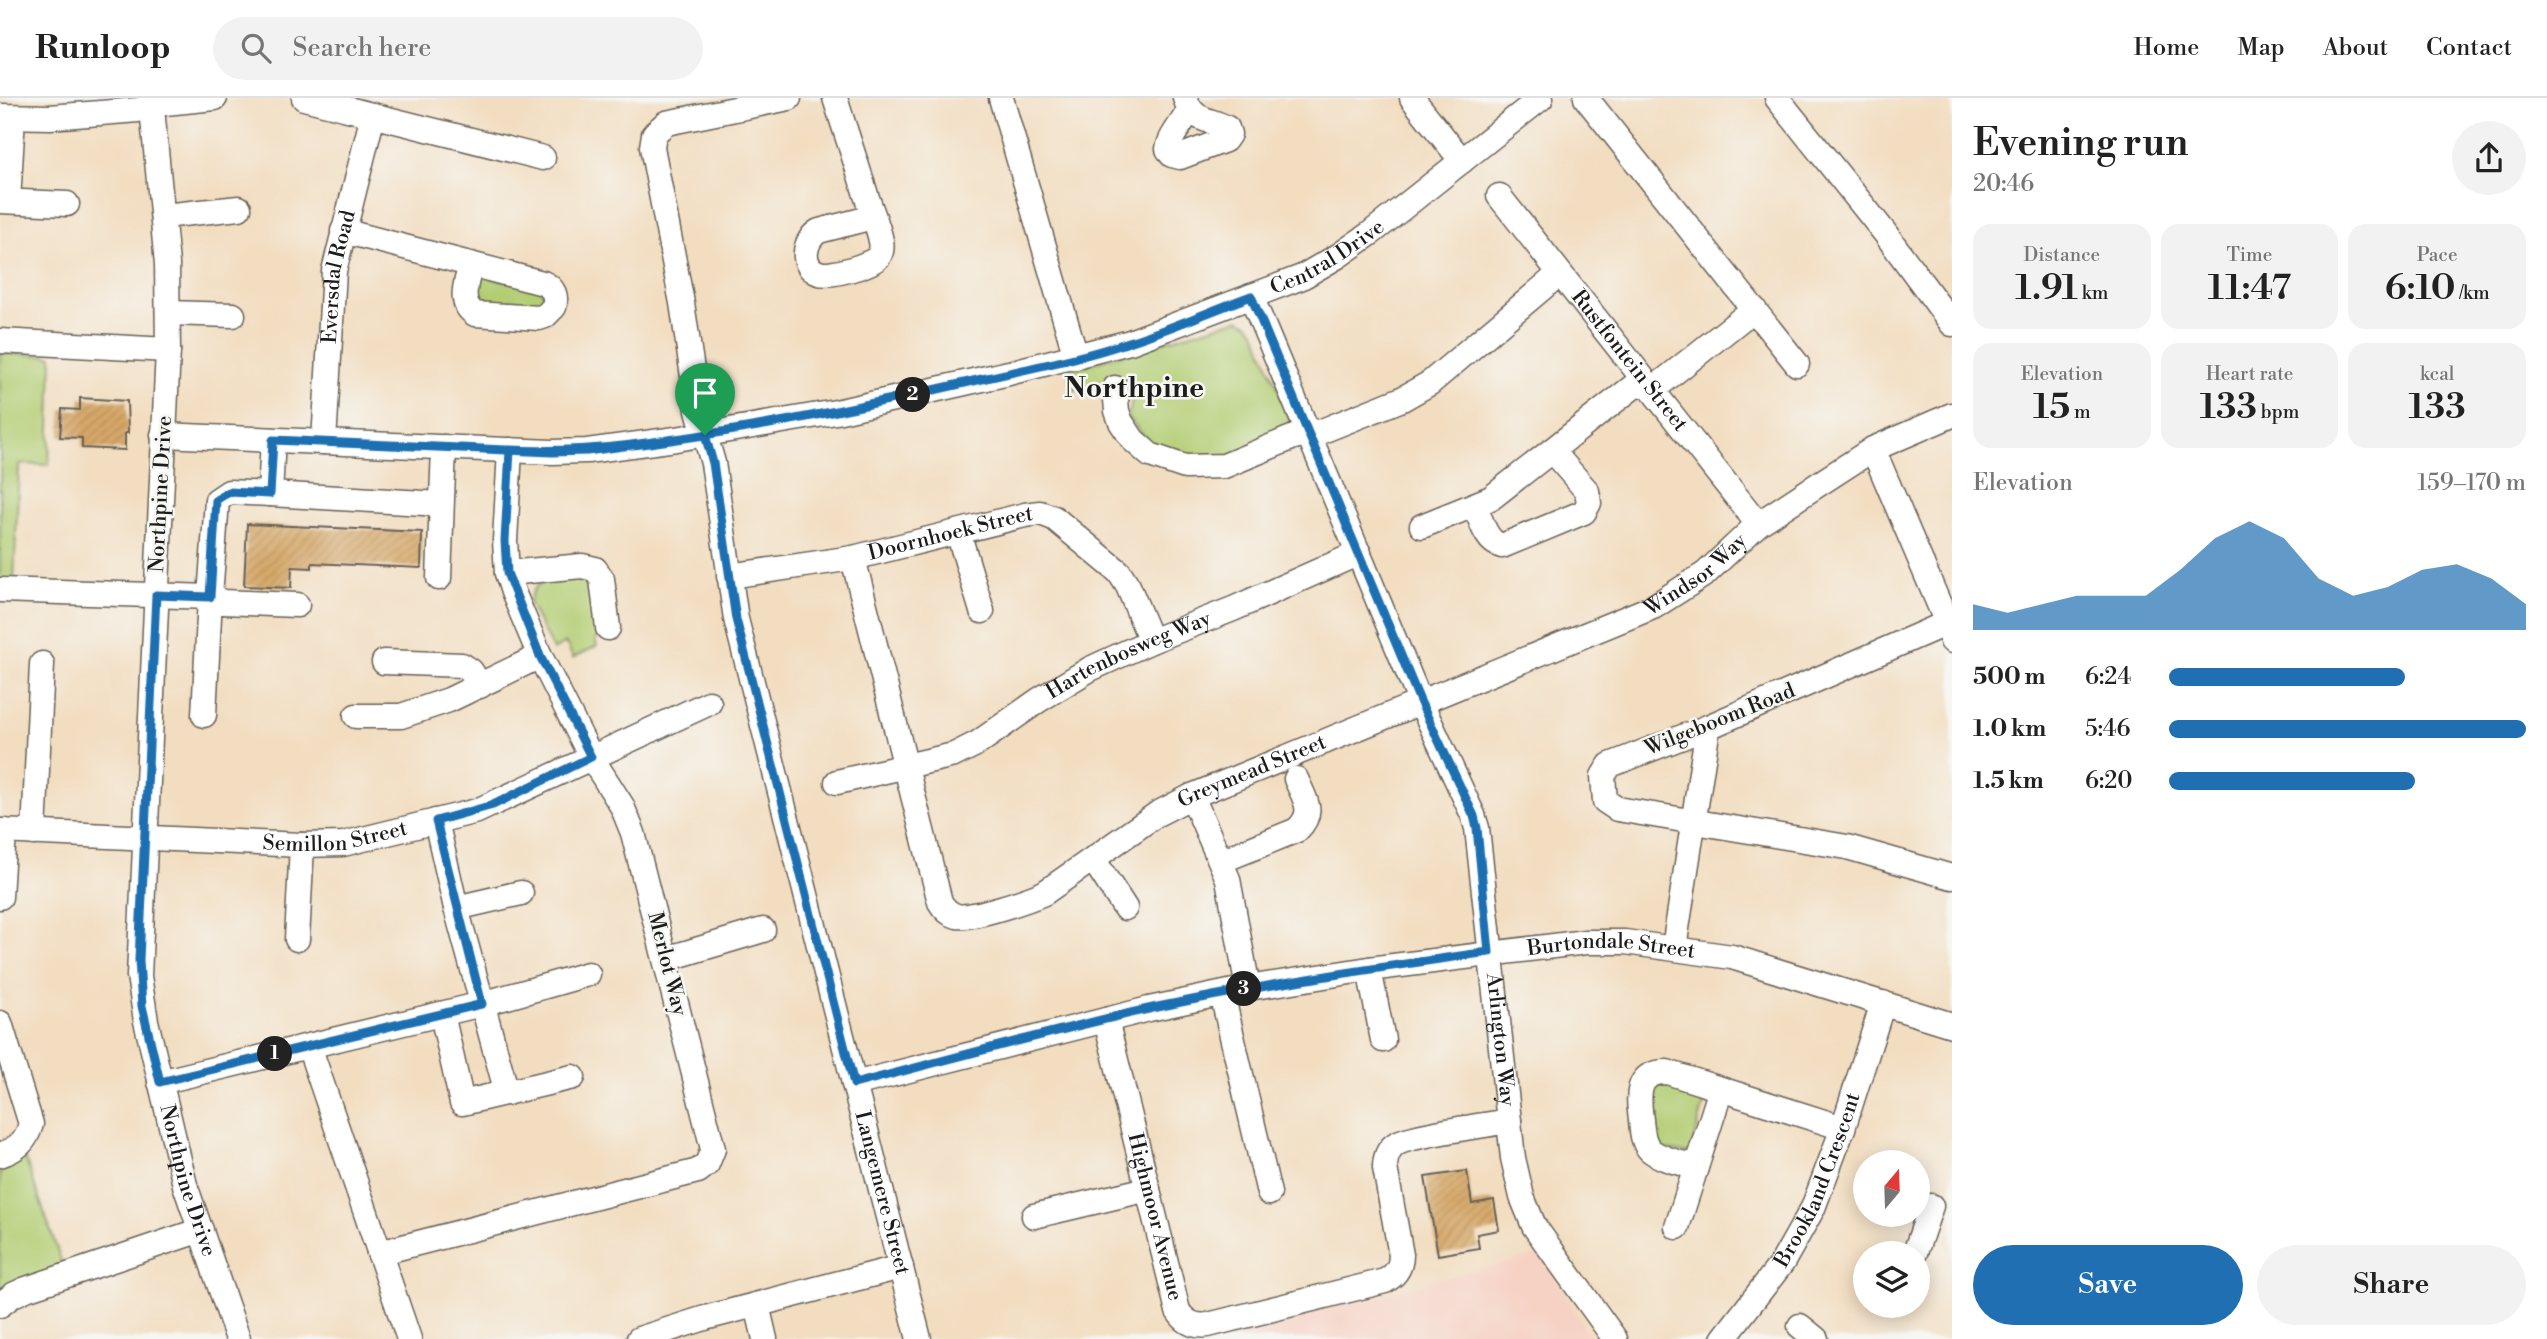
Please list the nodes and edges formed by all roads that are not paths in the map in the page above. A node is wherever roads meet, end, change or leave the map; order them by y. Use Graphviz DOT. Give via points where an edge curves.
graph roads {
  1 [pos="215,98"];
  2 [pos="304,98"];
  3 [pos="789,98"];
  4 [pos="835,98"];
  5 [pos="1000,98"];
  6 [pos="1412,98"];
  7 [pos="1541,98"];
  8 [pos="1586,98"];
  9 [pos="1777,98"];
  10 [pos="151,102"];
  11 [pos="6,116"];
  12 [pos="373,116"];
  13 [pos="543,158"];
  14 [pos="1462,161"];
  15 [pos="1499,196"];
  16 [pos="4,201"];
  17 [pos="67,204"];
  18 [pos="239,208"];
  19 [pos="163,216"];
  20 [pos="873,217"];
  21 [pos="343,231"];
  22 [pos="471,264"];
  23 [pos="1559,274"];
  24 [pos="1251,296"];
  25 [pos="1754,309"];
  26 [pos="168,313"];
  27 [pos="233,315"];
  28 [pos="1951,319"];
  29 [pos="0,341"];
  30 [pos="168,350"];
  31 [pos="1076,357"];
  32 [pos="1797,364"];
  33 [pos="1648,385"];
  34 [pos="1115,388"];
  35 [pos="1952,415"];
  36 [pos="1309,434"];
  37 [pos="163,435"];
  38 [pos="705,435"];
  39 [pos="273,440"];
  40 [pos="324,442"];
  41 [pos="444,447"];
  42 [pos="1873,449"];
  43 [pos="510,450"];
  44 [pos="1553,452"];
  45 [pos="270,494"];
  46 [pos="441,504"];
  47 [pos="1475,505"];
  48 [pos="1758,524"];
  49 [pos="1422,526"];
  50 [pos="958,532"];
  51 [pos="1359,553"];
  52 [pos="853,558"];
  53 [pos="507,573"];
  54 [pos="729,576"];
  55 [pos="439,578"];
  56 [pos="0,590"];
  57 [pos="156,595"];
  58 [pos="210,597"];
  59 [pos="297,605"];
  60 [pos="982,611"];
  61 [pos="608,628"];
  62 [pos="1950,632"];
  63 [pos="1152,641"];
  64 [pos="540,656"];
  65 [pos="384,662"];
  66 [pos="42,664"];
  67 [pos="480,686"];
  68 [pos="1420,701"];
  69 [pos="709,703"];
  70 [pos="204,715"];
  71 [pos="356,716"];
  72 [pos="1708,727"];
  73 [pos="591,757"];
  74 [pos="905,766"];
  75 [pos="1296,779"];
  76 [pos="837,782"];
  77 [pos="1192,796"];
  78 [pos="436,821"];
  79 [pos="1692,821"];
  80 [pos="2,831"];
  81 [pos="34,832"];
  82 [pos="144,837"];
  83 [pos="302,845"];
  84 [pos="1093,859"];
  85 [pos="1221,861"];
  86 [pos="1952,877"];
  87 [pos="521,893"];
  88 [pos="0,897"];
  89 [pos="456,908"];
  90 [pos="1125,908"];
  91 [pos="763,930"];
  92 [pos="297,939"];
  93 [pos="1674,948"];
  94 [pos="1489,952"];
  95 [pos="666,959"];
  96 [pos="1369,969"];
  97 [pos="588,974"];
  98 [pos="1248,988"];
  99 [pos="1222,994"];
  100 [pos="1883,1003"];
  101 [pos="482,1004"];
  102 [pos="442,1014"];
  103 [pos="1105,1020"];
  104 [pos="0,1023"];
  105 [pos="1952,1025"];
  106 [pos="1383,1040"];
  107 [pos="309,1046"];
  108 [pos="573,1077"];
  109 [pos="160,1082"];
  110 [pos="854,1084"];
  111 [pos="1721,1089"];
  112 [pos="507,1093"];
  113 [pos="1509,1121"];
  114 [pos="1843,1128"];
  115 [pos="0,1155"];
  116 [pos="1696,1167"];
  117 [pos="1148,1189"];
  118 [pos="1269,1192"];
  119 [pos="1934,1207"];
  120 [pos="1034,1216"];
  121 [pos="1677,1227"];
  122 [pos="201,1230"];
  123 [pos="1920,1241"];
  124 [pos="379,1252"];
  125 [pos="901,1267"];
  126 [pos="0,1305"];
  127 [pos="757,1306"];
  128 [pos="238,1339"];
  129 [pos="409,1339"];
  130 [pos="639,1339"];
  131 [pos="765,1339"];
  132 [pos="919,1339"];
  133 [pos="1615,1339"];
  134 [pos="1723,1339"];
  1 -- 10 [label="street"];
  2 -- 12 [label="street"];
  3 -- 38 [label="street, Langemere Street" via="666,123 654,134 652,147"];
  4 -- 20 [label="street"];
  5 -- 31 [label="street"];
  6 -- 14 [label="street"];
  7 -- 14 [label="street, Central Drive"];
  8 -- 25 [label="street"];
  9 -- 28 [label="street"];
  10 -- 11 [label="street" via="138,110"];
  10 -- 19 [label="street, Northpine Drive"];
  11 -- 16 [label="street"];
  12 -- 13 [label="street"];
  12 -- 21 [label="street, Eversdal Road"];
  14 -- 24 [label="street, Central Drive" via="1338,256 1301,277"];
  15 -- 23 [label="street, Rustfontein Street"];
  16 -- 17 [label="street"];
  18 -- 19 [label="street"];
  19 -- 26 [label="street, Northpine Drive"];
  21 -- 22 [label="street"];
  21 -- 40 [label="street, Eversdal Road" via="331,291"];
  23 -- 33 [label="street, Rustfontein Street"];
  23 -- 36 [label="street" via="1430,383 1402,399"];
  24 -- 31 [label="street, Central Drive" via="1130,342"];
  24 -- 36 [label="street, Arlington Way"];
  25 -- 32 [label="street"];
  25 -- 33 [label="street" via="1660,384"];
  26 -- 27 [label="street"];
  26 -- 30 [label="street, Northpine Drive"];
  29 -- 30 [label="street"];
  30 -- 37 [label="street, Northpine Drive"];
  31 -- 38 [label="street, Central Drive" via="836,412"];
  33 -- 44 [label="street" via="1634,386"];
  33 -- 48 [label="street, Rustfontein Street"];
  34 -- 36 [label="street" via="1117,411 1133,440 1172,465 1224,466"];
  35 -- 42 [label="street, Windsor Way"];
  36 -- 51 [label="street, Arlington Way"];
  37 -- 39 [label="street, Central Drive"];
  37 -- 57 [label="street, Northpine Drive"];
  38 -- 43 [label="street, Central Drive" via="587,451"];
  38 -- 54 [label="street, Langemere Street"];
  39 -- 40 [label="street, Central Drive"];
  39 -- 45 [label="street"];
  40 -- 41 [label="street, Central Drive"];
  41 -- 43 [label="street, Central Drive"];
  41 -- 46 [label="street"];
  42 -- 48 [label="street, Windsor Way"];
  42 -- 62 [label="street"];
  43 -- 53 [label="street, Merlot Way"];
  44 -- 47 [label="street"];
  44 -- 47 [label="street" via="1587,491 1589,503 1584,512 1502,546 1489,538"];
  45 -- 46 [label="street"];
  45 -- 58 [label="street" via="229,492 216,500"];
  46 -- 55 [label="street"];
  47 -- 49 [label="street"];
  48 -- 68 [label="street, Windsor Way" via="1706,574 1653,607"];
  50 -- 52 [label="street, Doornhoek Street"];
  50 -- 60 [label="street"];
  50 -- 63 [label="street, Doornhoek Street" via="1033,513 1054,517 1122,576"];
  51 -- 63 [label="street, Hartenbosweg Way"];
  51 -- 68 [label="street, Arlington Way"];
  52 -- 54 [label="street, Doornhoek Street"];
  52 -- 74 [label="street"];
  53 -- 61 [label="street" via="582,566 595,569 602,579"];
  53 -- 64 [label="street, Merlot Way"];
  54 -- 110 [label="street, Langemere Street"];
  56 -- 57 [label="street"];
  57 -- 58 [label="street"];
  57 -- 82 [label="street, Northpine Drive"];
  58 -- 59 [label="street"];
  58 -- 70 [label="street"];
  62 -- 72 [label="street, Wilgeboom Road"];
  63 -- 74 [label="street, Hartenbosweg Way" via="1063,684 973,746"];
  64 -- 67 [label="street"];
  64 -- 73 [label="street, Merlot Way"];
  65 -- 67 [label="street" via="462,665"];
  66 -- 81 [label="street"];
  67 -- 71 [label="street" via="401,716"];
  68 -- 77 [label="street, Greymead Street"];
  68 -- 94 [label="street, Arlington Way" via="1477,828"];
  69 -- 73 [label="street, Semillon Street"];
  72 -- 79 [label="street"];
  72 -- 79 [label="street, Wilgeboom Road" via="1610,765 1604,776 1605,801 1617,809"];
  73 -- 78 [label="street, Semillon Street" via="493,805"];
  73 -- 95 [label="street, Merlot Way" via="631,826"];
  74 -- 76 [label="street, Hartenbosweg Way"];
  74 -- 84 [label="street, Greymead Street" via="940,902 949,913 965,916 1028,900"];
  75 -- 85 [label="street" via="1308,810 1302,825"];
  77 -- 84 [label="street, Greymead Street" via="1157,814"];
  77 -- 85 [label="street"];
  78 -- 83 [label="street, Semillon Street" via="343,844"];
  78 -- 89 [label="street"];
  79 -- 86 [label="street" via="1847,847"];
  79 -- 93 [label="street"];
  80 -- 81 [label="street, Semillon Street"];
  80 -- 88 [label="street"];
  81 -- 82 [label="street, Semillon Street"];
  82 -- 83 [label="street, Semillon Street"];
  82 -- 109 [label="street, Northpine Drive" via="139,976"];
  83 -- 92 [label="street"];
  84 -- 90 [label="street"];
  85 -- 98 [label="street" via="1233,896"];
  87 -- 89 [label="street"];
  89 -- 101 [label="street"];
  91 -- 95 [label="street"];
  93 -- 94 [label="street, Burtondale Street" via="1600,941"];
  93 -- 100 [label="street, Burtondale Street" via="1753,962"];
  94 -- 96 [label="street, Burtondale Street"];
  94 -- 113 [label="street, Arlington Way"];
  95 -- 124 [label="street, Merlot Way" via="712,1143 707,1164 698,1171"];
  96 -- 98 [label="street, Burtondale Street"];
  96 -- 106 [label="street"];
  97 -- 101 [label="street"];
  98 -- 99 [label="street, Burtondale Street"];
  99 -- 103 [label="street, Burtondale Street"];
  99 -- 118 [label="street"];
  100 -- 105 [label="street, Burtondale Street"];
  100 -- 114 [label="street, Brookland Crescent"];
  101 -- 102 [label="street"];
  101 -- 112 [label="street"];
  102 -- 107 [label="street"];
  102 -- 112 [label="street" via="462,1103"];
  103 -- 110 [label="street, Burtondale Street"];
  103 -- 117 [label="street, Highmoor Avenue"];
  104 -- 115 [label="street" via="31,1124 22,1143"];
  107 -- 109 [label="street"];
  107 -- 124 [label="street"];
  108 -- 112 [label="street"];
  109 -- 122 [label="street, Northpine Drive"];
  110 -- 125 [label="street, Langemere Street"];
  111 -- 114 [label="street"];
  111 -- 116 [label="street"];
  111 -- 116 [label="street" via="1659,1072 1639,1090 1646,1145 1656,1154"];
  113 -- 117 [label="street, Highmoor Avenue" via="1406,1140 1387,1154 1385,1168 1401,1255 1392,1278 1208,1325 1194,1325 1178,1311"];
  113 -- 133 [label="street, Arlington Way" via="1516,1178 1527,1212"];
  114 -- 134 [label="street, Brookland Crescent" via="1813,1209 1782,1263"];
  116 -- 121 [label="street"];
  117 -- 120 [label="street"];
  119 -- 123 [label="street"];
  122 -- 126 [label="street" via="26,1289"];
  122 -- 128 [label="street, Northpine Drive"];
  124 -- 129 [label="street"];
  125 -- 127 [label="street"];
  125 -- 132 [label="street, Langemere Street"];
  127 -- 130 [label="street"];
  127 -- 131 [label="street"];
}
